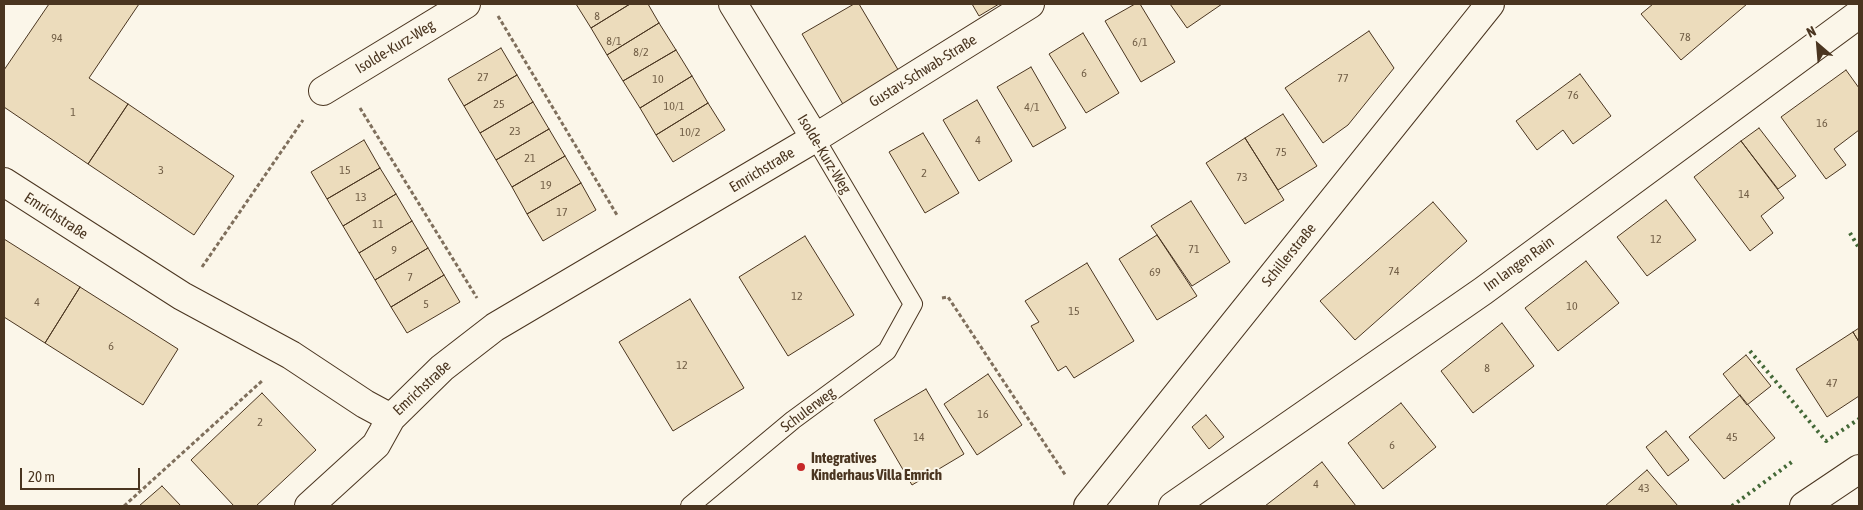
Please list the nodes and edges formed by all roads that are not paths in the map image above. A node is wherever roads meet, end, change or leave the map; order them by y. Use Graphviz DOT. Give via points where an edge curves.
graph roads {
  1 [pos="466,4"];
  2 [pos="733,4"];
  3 [pos="1030,4"];
  4 [pos="1490,4"];
  5 [pos="1859,14"];
  6 [pos="333,85"];
  7 [pos="815,138"];
  8 [pos="4,182"];
  9 [pos="913,304"];
  10 [pos="391,418"];
  11 [pos="1859,469"];
  12 [pos="309,506"];
  13 [pos="690,506"];
  14 [pos="1088,506"];
  15 [pos="1173,506"];
  16 [pos="1804,506"];
  1 -- 6 [label="street, Isolde-Kurz-Weg"];
  2 -- 7 [label="street, Isolde-Kurz-Weg"];
  3 -- 7 [label="street, Gustav-Schwab-Straße"];
  4 -- 14 [label="street, Schillerstraße"];
  5 -- 15 [label="street, Im langen Rain" via="1483,291"];
  7 -- 9 [label="lane, Isolde-Kurz-Weg"];
  7 -- 10 [label="street, Emrichstraße" via="494,326 442,368"];
  8 -- 10 [label="street, Emrichstraße" via="182,296 291,355"];
  9 -- 13 [label="lane, Schulerweg" via="887,351 793,420"];
  10 -- 12 [label="street" via="376,444"];
  11 -- 16 [label="street"];
}
